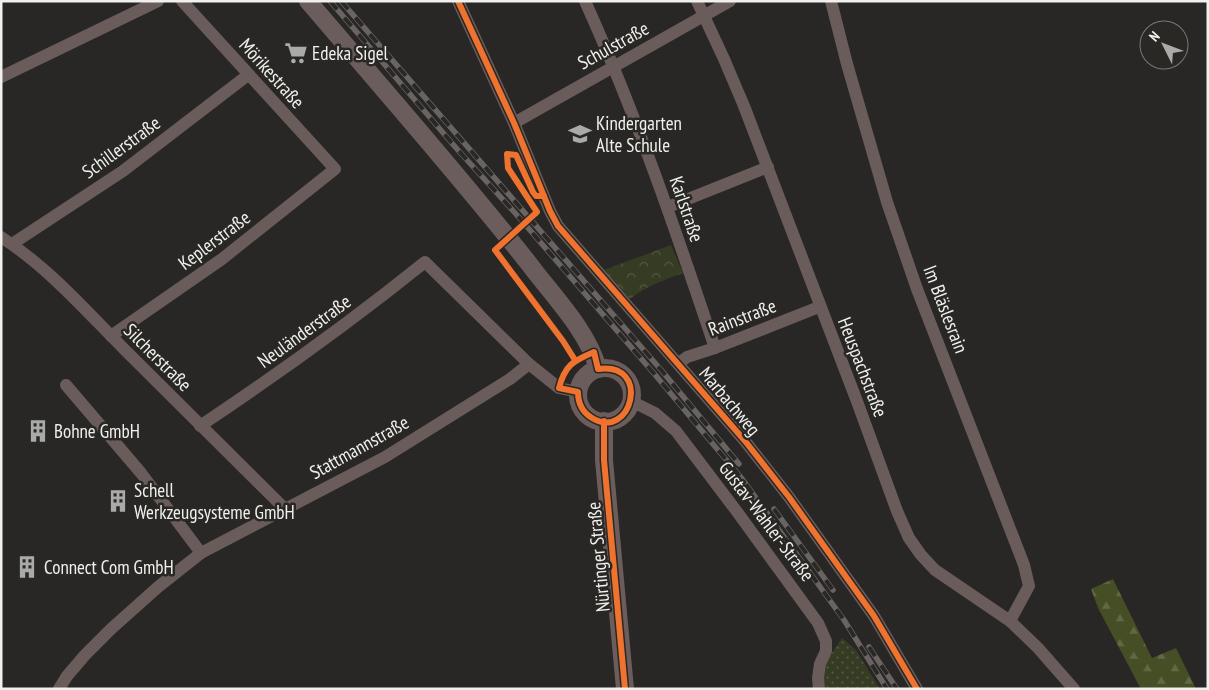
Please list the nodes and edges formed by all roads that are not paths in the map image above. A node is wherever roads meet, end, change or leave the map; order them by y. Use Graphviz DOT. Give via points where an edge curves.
graph roads {
  1 [pos="158,1"];
  2 [pos="182,1"];
  3 [pos="308,1"];
  4 [pos="458,1"];
  5 [pos="585,1"];
  6 [pos="697,1"];
  7 [pos="730,1"];
  8 [pos="831,1"];
  9 [pos="703,16"];
  10 [pos="614,66"];
  11 [pos="248,75"];
  12 [pos="1,77"];
  13 [pos="514,123"];
  14 [pos="768,167"];
  15 [pos="335,169"];
  16 [pos="668,207"];
  17 [pos="7,241"];
  18 [pos="819,307"];
  19 [pos="111,336"];
  20 [pos="715,348"];
  21 [pos="679,363"];
  22 [pos="529,364"];
  23 [pos="598,368"];
  24 [pos="66,385"];
  25 [pos="578,392"];
  26 [pos="631,401"];
  27 [pos="604,422"];
  28 [pos="200,426"];
  29 [pos="284,508"];
  30 [pos="201,554"];
  31 [pos="1010,621"];
  32 [pos="59,689"];
  33 [pos="625,689"];
  34 [pos="819,689"];
  35 [pos="917,689"];
  36 [pos="1074,689"];
  1 -- 12 [label="street"];
  2 -- 11 [label="street, Mörikestraße"];
  3 -- 23 [label="main road" via="491,217 570,318 594,352"];
  4 -- 13 [label="street"];
  5 -- 10 [label="street, Karlstraße"];
  6 -- 9 [label="street, Heuspachstraße"];
  7 -- 9 [label="street, Schulstraße"];
  8 -- 31 [label="street, Im Bläslesrain" via="887,202 917,289 1024,565 1029,586"];
  9 -- 10 [label="street, Schulstraße"];
  9 -- 14 [label="street, Heuspachstraße"];
  10 -- 13 [label="street, Schulstraße"];
  10 -- 16 [label="street, Karlstraße"];
  11 -- 15 [label="street, Mörikestraße"];
  11 -- 17 [label="street, Schillerstraße" via="123,171"];
  13 -- 21 [label="street, Marbachweg" via="558,226"];
  14 -- 16 [label="street"];
  14 -- 18 [label="street, Heuspachstraße"];
  15 -- 19 [label="street, Keplerstraße" via="222,259"];
  16 -- 20 [label="street, Karlstraße"];
  17 -- 19 [label="street, Silcherstraße" via="42,267"];
  18 -- 20 [label="street, Rainstraße"];
  18 -- 31 [label="street, Heuspachstraße" via="909,538 935,570"];
  19 -- 28 [label="street, Silcherstraße"];
  20 -- 21 [label="street, Rainstraße"];
  21 -- 35 [label="street, Marbachweg" via="789,497 874,616"];
  22 -- 25 [label="street" via="559,388"];
  22 -- 28 [label="street, Neuländerstraße" via="425,262 290,366"];
  22 -- 29 [label="street, Stattmannstraße" via="385,457"];
  23 -- 25 [label="main road" via="584,378"];
  23 -- 26 [label="main road" via="614,369 623,375 631,387"];
  24 -- 30 [label="street" via="141,473"];
  25 -- 27 [label="main road" via="582,410 594,420"];
  26 -- 27 [label="main road" via="621,416"];
  26 -- 34 [label="street, Gustav-Wahler-Straße" via="655,413 676,432 818,623 826,642 820,664"];
  27 -- 33 [label="main road, Nürtinger Straße" via="604,460"];
  28 -- 29 [label="street, Silcherstraße"];
  29 -- 30 [label="street, Stattmannstraße"];
  30 -- 32 [label="street, Stattmannstraße" via="129,612 85,655"];
  31 -- 36 [label="street, Heuspachstraße"];
}
